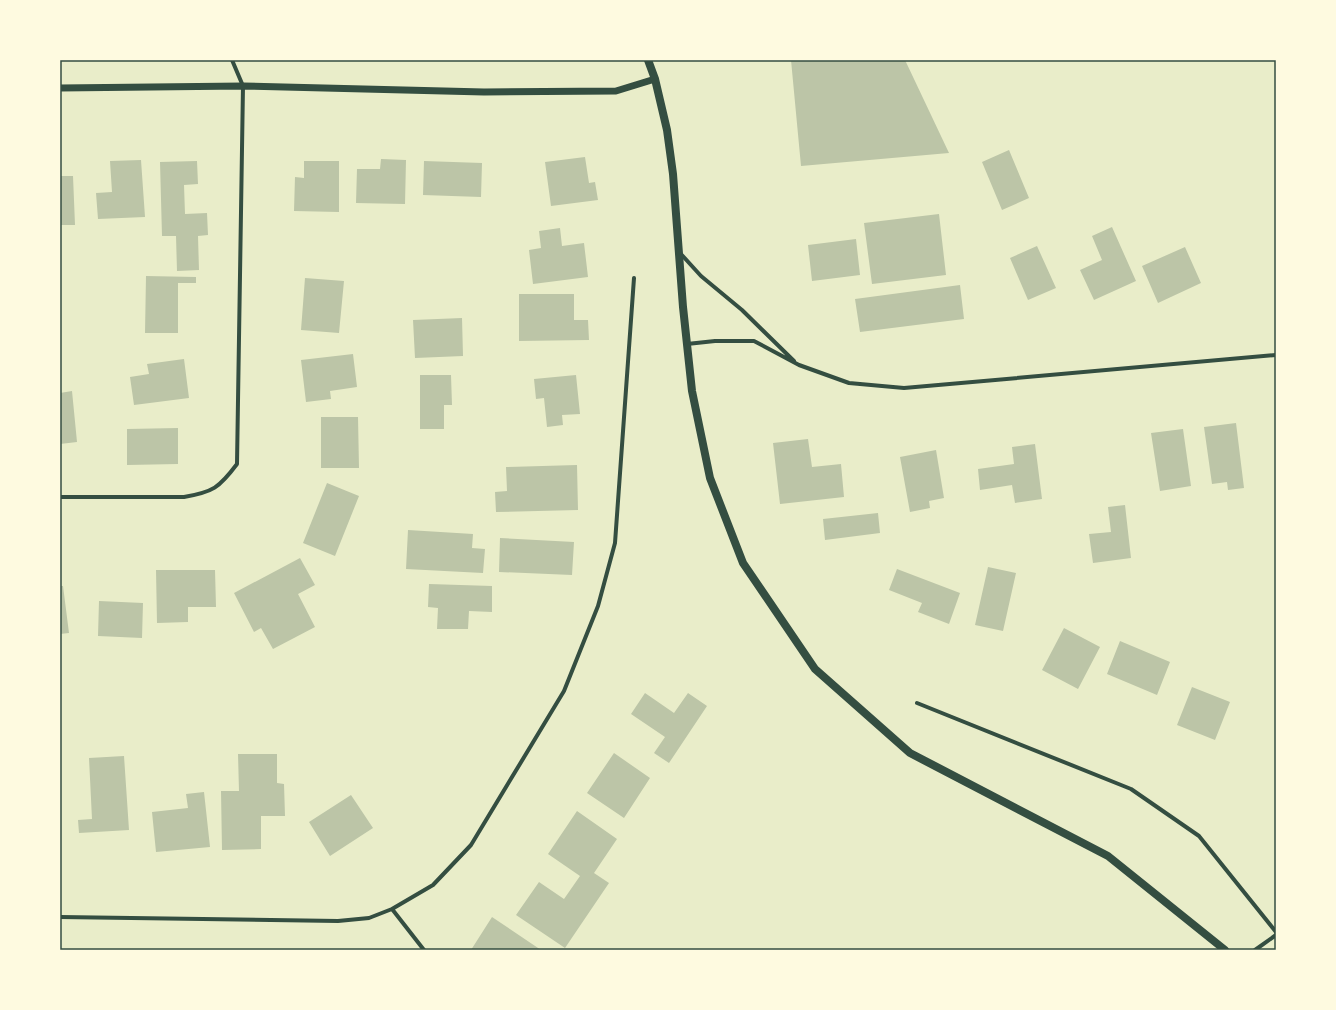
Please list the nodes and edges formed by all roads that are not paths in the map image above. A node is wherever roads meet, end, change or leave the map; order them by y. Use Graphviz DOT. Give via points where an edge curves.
graph roads {
  1 [pos="232,60"];
  2 [pos="648,60"];
  3 [pos="655,80"];
  4 [pos="243,86"];
  5 [pos="60,88"];
  6 [pos="679,252"];
  7 [pos="634,278"];
  8 [pos="687,344"];
  9 [pos="1276,355"];
  10 [pos="799,365"];
  11 [pos="60,497"];
  12 [pos="916,703"];
  13 [pos="392,909"];
  14 [pos="60,917"];
  15 [pos="1276,934"];
  16 [pos="424,950"];
  17 [pos="1226,950"];
  18 [pos="1254,950"];
  1 -- 4 [label="street"];
  2 -- 3 [label="main road"];
  3 -- 4 [label="street" via="616,90 484,92"];
  3 -- 6 [label="main road" via="667,130"];
  4 -- 5 [label="street"];
  4 -- 11 [label="street" via="237,464 219,486 201,494 184,497"];
  6 -- 8 [label="main road"];
  6 -- 10 [label="street" via="701,276 742,310"];
  7 -- 13 [label="street" via="615,543 598,606 564,692 471,845 433,885"];
  8 -- 10 [label="street" via="754,341"];
  8 -- 17 [label="main road" via="692,391 710,478 743,563 815,669 910,753 1108,856"];
  9 -- 10 [label="street" via="904,388 849,383"];
  12 -- 15 [label="street" via="1131,789 1199,836"];
  13 -- 14 [label="street" via="369,918 338,921"];
  13 -- 16 [label="street"];
  15 -- 18 [label="street"];
}
